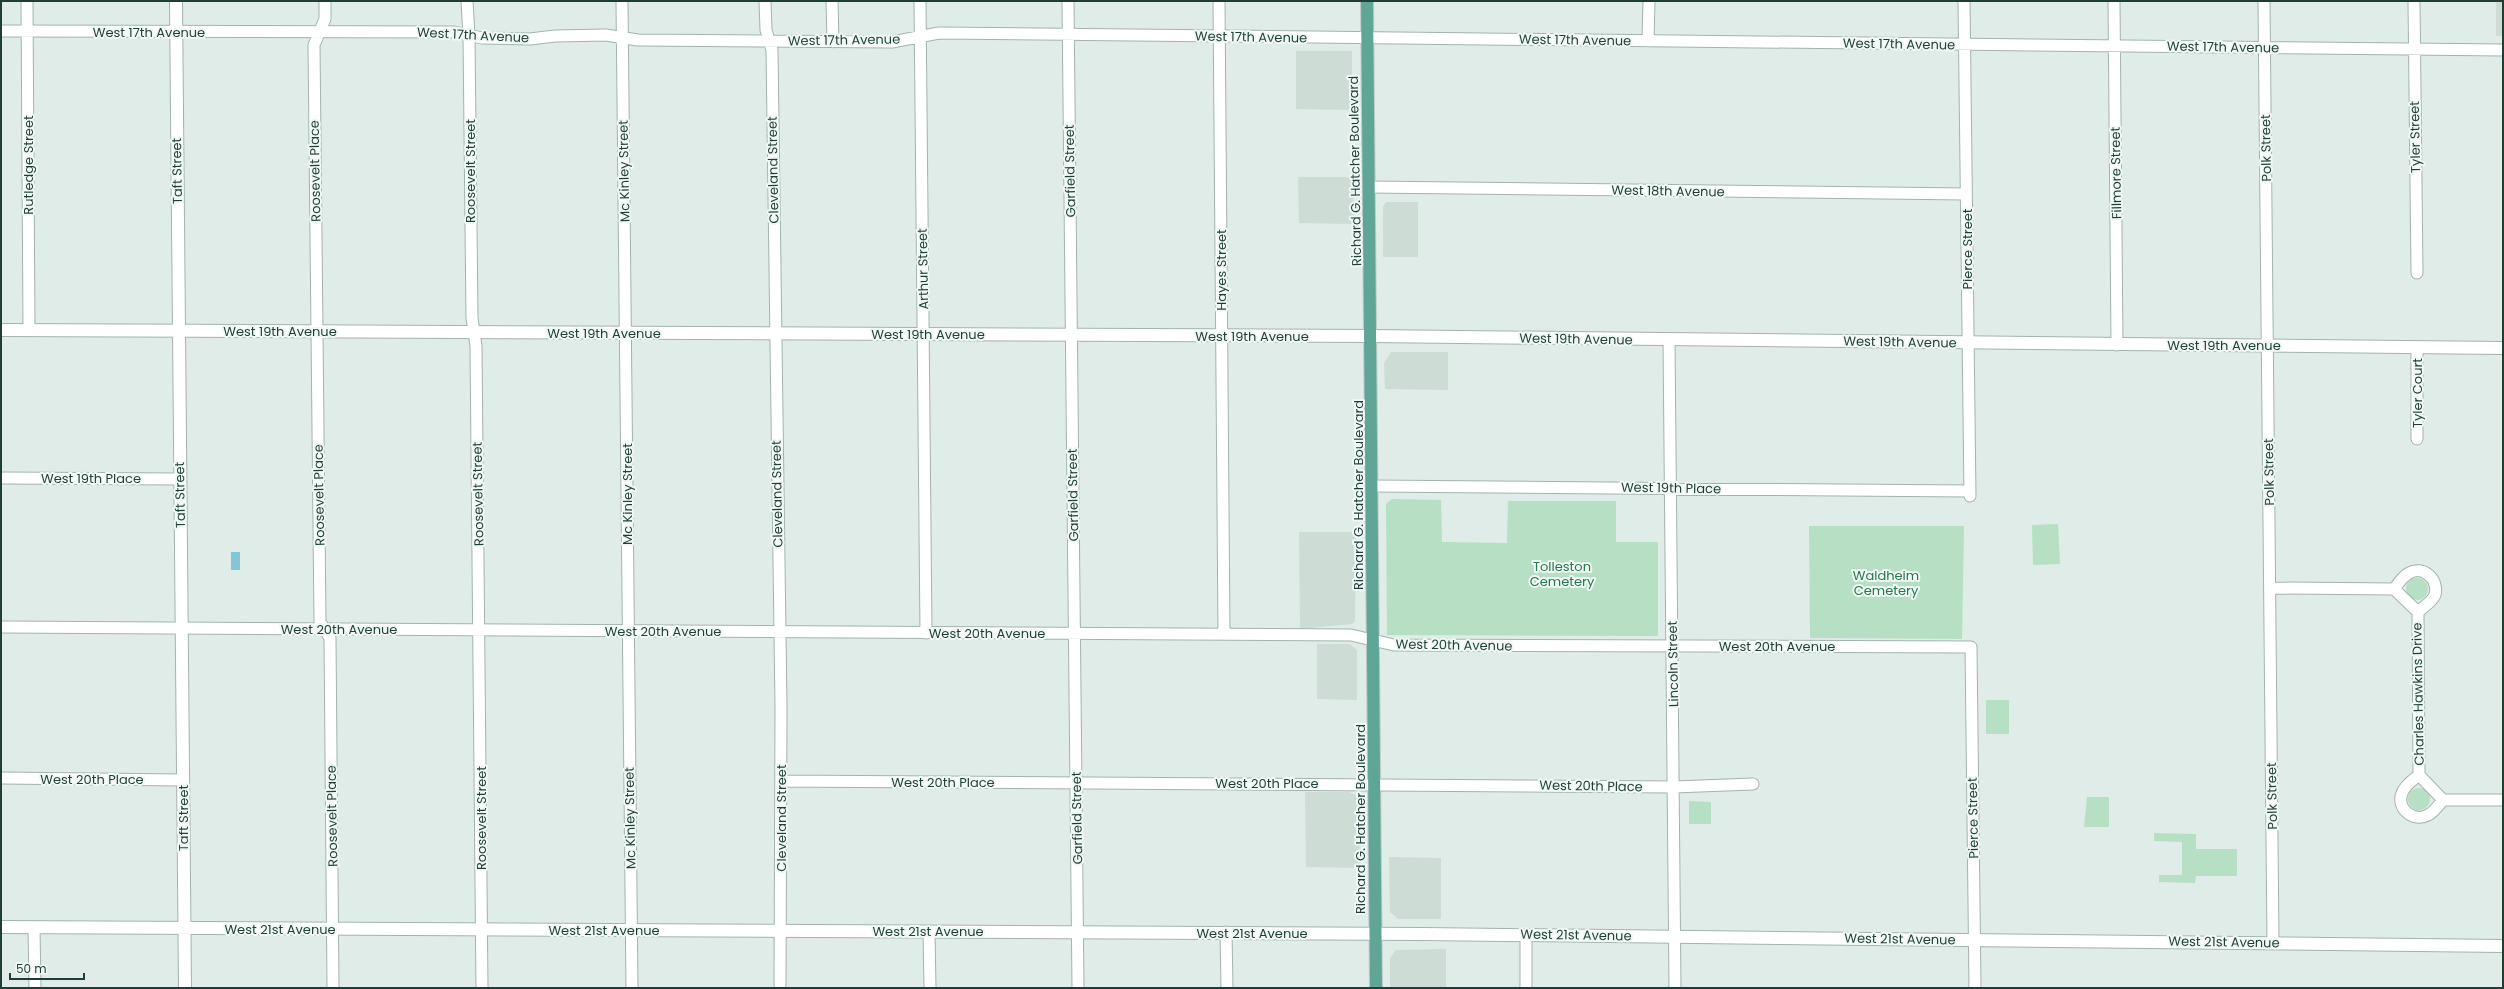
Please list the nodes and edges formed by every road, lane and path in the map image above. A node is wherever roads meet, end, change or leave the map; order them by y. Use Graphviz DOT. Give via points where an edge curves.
graph roads {
  1 [pos="27,1"];
  2 [pos="176,1"];
  3 [pos="325,1"];
  4 [pos="467,1"];
  5 [pos="622,1"];
  6 [pos="765,1"];
  7 [pos="832,1"];
  8 [pos="920,1"];
  9 [pos="1068,1"];
  10 [pos="1219,1"];
  11 [pos="1367,1"];
  12 [pos="1649,1"];
  13 [pos="1964,1"];
  14 [pos="2114,1"];
  15 [pos="2264,1"];
  16 [pos="2414,1"];
  17 [pos="1,31"];
  18 [pos="27,31"];
  19 [pos="176,32"];
  20 [pos="320,32"];
  21 [pos="1068,35"];
  22 [pos="469,36"];
  23 [pos="1220,36"];
  24 [pos="622,37"];
  25 [pos="921,37"];
  26 [pos="1367,38"];
  27 [pos="769,41"];
  28 [pos="1648,41"];
  29 [pos="833,42"];
  30 [pos="1965,44"];
  31 [pos="2115,46"];
  32 [pos="2264,48"];
  33 [pos="2414,49"];
  34 [pos="2503,50"];
  35 [pos="1369,186"];
  36 [pos="1966,194"];
  37 [pos="2417,273"];
  38 [pos="1,330"];
  39 [pos="29,330"];
  40 [pos="179,331"];
  41 [pos="317,331"];
  42 [pos="474,332"];
  43 [pos="625,333"];
  44 [pos="774,333"];
  45 [pos="924,334"];
  46 [pos="1072,335"];
  47 [pos="1222,336"];
  48 [pos="1371,336"];
  49 [pos="1669,340"];
  50 [pos="1968,343"];
  51 [pos="2117,345"];
  52 [pos="2267,346"];
  53 [pos="2417,347"];
  54 [pos="2503,348"];
  55 [pos="2417,439"];
  56 [pos="1,478"];
  57 [pos="180,479"];
  58 [pos="1372,486"];
  59 [pos="1670,488"];
  60 [pos="1970,494"];
  61 [pos="2271,588"];
  62 [pos="2394,589"];
  63 [pos="2418,612"];
  64 [pos="1,627"];
  65 [pos="181,628"];
  66 [pos="325,629"];
  67 [pos="480,630"];
  68 [pos="628,631"];
  69 [pos="778,632"];
  70 [pos="926,633"];
  71 [pos="1075,633"];
  72 [pos="1224,634"];
  73 [pos="1373,640"];
  74 [pos="1673,645"];
  75 [pos="1971,647"];
  76 [pos="2419,775"];
  77 [pos="1,778"];
  78 [pos="183,780"];
  79 [pos="781,781"];
  80 [pos="1077,783"];
  81 [pos="1374,784"];
  82 [pos="1753,784"];
  83 [pos="1674,787"];
  84 [pos="2443,800"];
  85 [pos="2503,800"];
  86 [pos="1,927"];
  87 [pos="34,927"];
  88 [pos="184,929"];
  89 [pos="333,929"];
  90 [pos="482,930"];
  91 [pos="631,930"];
  92 [pos="780,930"];
  93 [pos="929,931"];
  94 [pos="1077,932"];
  95 [pos="1226,932"];
  96 [pos="1375,933"];
  97 [pos="1526,935"];
  98 [pos="1675,936"];
  99 [pos="1974,940"];
  100 [pos="2274,943"];
  101 [pos="2503,946"];
  102 [pos="35,988"];
  103 [pos="185,988"];
  104 [pos="333,988"];
  105 [pos="482,988"];
  106 [pos="632,988"];
  107 [pos="780,988"];
  108 [pos="930,988"];
  109 [pos="1078,988"];
  110 [pos="1227,988"];
  111 [pos="1376,988"];
  112 [pos="1526,988"];
  113 [pos="1675,988"];
  114 [pos="1975,988"];
  1 -- 18 [label="street, Rutledge Street"];
  2 -- 19 [label="street, Taft Street"];
  3 -- 20 [label="street, Roosevelt Place" via="325,18"];
  4 -- 22 [label="street, Roosevelt Street"];
  5 -- 24 [label="street, Mc Kinley Street"];
  6 -- 27 [label="street, Cleveland Street"];
  7 -- 29 [label="street"];
  8 -- 25 [label="street, Arthur Street"];
  9 -- 21 [label="street, Garfield Street"];
  10 -- 23 [label="street, Hayes Street"];
  11 -- 26 [label="main road, Richard G. Hatcher Boulevard"];
  12 -- 28 [label="street"];
  13 -- 30 [label="street, Pierce Street"];
  14 -- 31 [label="street, Fillmore Street"];
  15 -- 32 [label="street, Polk Street"];
  16 -- 33 [label="street, Tyler Street"];
  17 -- 18 [label="street, West 17th Avenue"];
  18 -- 19 [label="street, West 17th Avenue"];
  18 -- 39 [label="street, Rutledge Street"];
  19 -- 20 [label="street, West 17th Avenue"];
  19 -- 40 [label="street, Taft Street"];
  20 -- 22 [label="street, West 17th Avenue" via="454,32"];
  20 -- 41 [label="street, Roosevelt Place" via="314,44"];
  21 -- 23 [label="street, West 17th Avenue"];
  21 -- 25 [label="street, West 17th Avenue" via="939,34"];
  21 -- 46 [label="street, Garfield Street"];
  22 -- 24 [label="street, West 17th Avenue" via="530,39 555,36"];
  22 -- 42 [label="street, Roosevelt Street"];
  23 -- 26 [label="street, West 17th Avenue"];
  23 -- 47 [label="street, Hayes Street"];
  24 -- 27 [label="street, West 17th Avenue" via="638,40"];
  24 -- 43 [label="street, Mc Kinley Street"];
  25 -- 29 [label="street, West 17th Avenue" via="892,42"];
  25 -- 45 [label="street, Arthur Street"];
  26 -- 28 [label="street, West 17th Avenue"];
  26 -- 35 [label="main road, Richard G. Hatcher Boulevard"];
  27 -- 29 [label="street, West 17th Avenue"];
  27 -- 44 [label="street, Cleveland Street" via="772,50"];
  28 -- 30 [label="street, West 17th Avenue"];
  30 -- 31 [label="street, West 17th Avenue"];
  30 -- 36 [label="street, Pierce Street"];
  31 -- 32 [label="street, West 17th Avenue"];
  31 -- 51 [label="street, Fillmore Street"];
  32 -- 33 [label="street, West 17th Avenue"];
  32 -- 52 [label="street, Polk Street"];
  33 -- 34 [label="street, West 17th Avenue"];
  33 -- 37 [label="street, Tyler Street"];
  35 -- 36 [label="street, West 18th Avenue"];
  35 -- 48 [label="main road, Richard G. Hatcher Boulevard"];
  36 -- 50 [label="street, Pierce Street"];
  38 -- 39 [label="street, West 19th Avenue"];
  39 -- 40 [label="street, West 19th Avenue"];
  40 -- 41 [label="street, West 19th Avenue"];
  40 -- 57 [label="street, Taft Street"];
  41 -- 42 [label="street, West 19th Avenue"];
  41 -- 66 [label="street, Roosevelt Place" via="320,622"];
  42 -- 43 [label="street, West 19th Avenue"];
  42 -- 67 [label="street, Roosevelt Street"];
  43 -- 44 [label="street, West 19th Avenue"];
  43 -- 68 [label="street, Mc Kinley Street"];
  44 -- 45 [label="street, West 19th Avenue"];
  44 -- 69 [label="street, Cleveland Street"];
  45 -- 46 [label="street, West 19th Avenue"];
  45 -- 70 [label="street, Arthur Street"];
  46 -- 47 [label="street, West 19th Avenue"];
  46 -- 71 [label="street, Garfield Street"];
  47 -- 48 [label="street, West 19th Avenue"];
  47 -- 72 [label="street, Hayes Street"];
  48 -- 49 [label="street, West 19th Avenue"];
  48 -- 58 [label="main road, Richard G. Hatcher Boulevard"];
  49 -- 50 [label="street, West 19th Avenue"];
  49 -- 59 [label="street, Lincoln Street"];
  50 -- 51 [label="street, West 19th Avenue"];
  50 -- 60 [label="street, Pierce Street"];
  51 -- 52 [label="street, West 19th Avenue"];
  52 -- 53 [label="street, West 19th Avenue"];
  52 -- 61 [label="street, Polk Street"];
  53 -- 54 [label="street, West 19th Avenue"];
  53 -- 55 [label="street, Tyler Court"];
  56 -- 57 [label="street, West 19th Place"];
  57 -- 65 [label="street, Taft Street"];
  58 -- 59 [label="street, West 19th Place"];
  58 -- 73 [label="main road, Richard G. Hatcher Boulevard"];
  59 -- 60 [label="street, West 19th Place"];
  59 -- 74 [label="street, Lincoln Street"];
  61 -- 62 [label="street"];
  61 -- 100 [label="street, Polk Street"];
  62 -- 63 [label="street, Charles Hawkins Drive"];
  62 -- 63 [label="street, Charles Hawkins Drive" via="2403,578 2414,571 2426,573 2431,577 2435,594"];
  63 -- 76 [label="street, Charles Hawkins Drive"];
  64 -- 65 [label="street, West 20th Avenue"];
  65 -- 66 [label="street, West 20th Avenue"];
  65 -- 78 [label="street, Taft Street"];
  66 -- 67 [label="street, West 20th Avenue"];
  66 -- 89 [label="street, Roosevelt Place" via="330,638"];
  67 -- 68 [label="street, West 20th Avenue"];
  67 -- 90 [label="street, Roosevelt Street"];
  68 -- 69 [label="street, West 20th Avenue"];
  68 -- 91 [label="street, Mc Kinley Street"];
  69 -- 70 [label="street, West 20th Avenue"];
  69 -- 79 [label="street, Cleveland Street"];
  70 -- 71 [label="street, West 20th Avenue"];
  71 -- 72 [label="street, West 20th Avenue"];
  71 -- 80 [label="street, Garfield Street"];
  72 -- 73 [label="street, West 20th Avenue" via="1351,635"];
  73 -- 74 [label="street, West 20th Avenue" via="1394,645"];
  73 -- 81 [label="main road, Richard G. Hatcher Boulevard"];
  74 -- 75 [label="street, West 20th Avenue"];
  74 -- 83 [label="street, Lincoln Street"];
  75 -- 99 [label="street, Pierce Street"];
  76 -- 84 [label="street, Charles Hawkins Drive"];
  76 -- 84 [label="street, Charles Hawkins Drive" via="2402,792 2401,803 2406,813 2423,817"];
  77 -- 78 [label="street, West 20th Place"];
  78 -- 88 [label="street, Taft Street"];
  79 -- 80 [label="street, West 20th Place"];
  79 -- 92 [label="street, Cleveland Street"];
  80 -- 81 [label="street, West 20th Place"];
  80 -- 94 [label="street, Garfield Street"];
  81 -- 83 [label="street, West 20th Place"];
  81 -- 96 [label="main road, Richard G. Hatcher Boulevard"];
  82 -- 83 [label="street, West 20th Place"];
  83 -- 98 [label="street, Lincoln Street"];
  84 -- 85 [label="street"];
  86 -- 87 [label="street, West 21st Avenue"];
  87 -- 88 [label="street, West 21st Avenue"];
  87 -- 102 [label="street"];
  88 -- 89 [label="street, West 21st Avenue"];
  88 -- 103 [label="street, Taft Street"];
  89 -- 90 [label="street, West 21st Avenue"];
  89 -- 104 [label="street, Roosevelt Place"];
  90 -- 91 [label="street, West 21st Avenue"];
  90 -- 105 [label="street, Roosevelt Street"];
  91 -- 92 [label="street, West 21st Avenue"];
  91 -- 106 [label="street, Mc Kinley Street"];
  92 -- 93 [label="street, West 21st Avenue"];
  92 -- 107 [label="street, Cleveland Street"];
  93 -- 94 [label="street, West 21st Avenue"];
  93 -- 108 [label="street"];
  94 -- 95 [label="street, West 21st Avenue"];
  94 -- 109 [label="street, Garfield Street"];
  95 -- 96 [label="street, West 21st Avenue"];
  95 -- 110 [label="street"];
  96 -- 97 [label="street, West 21st Avenue"];
  96 -- 111 [label="main road, Richard G. Hatcher Boulevard"];
  97 -- 98 [label="street, West 21st Avenue"];
  97 -- 112 [label="street"];
  98 -- 99 [label="street, West 21st Avenue"];
  98 -- 113 [label="street, Lincoln Street"];
  99 -- 100 [label="street, West 21st Avenue"];
  99 -- 114 [label="street, Pierce Street"];
  100 -- 101 [label="street, West 21st Avenue"];
}
